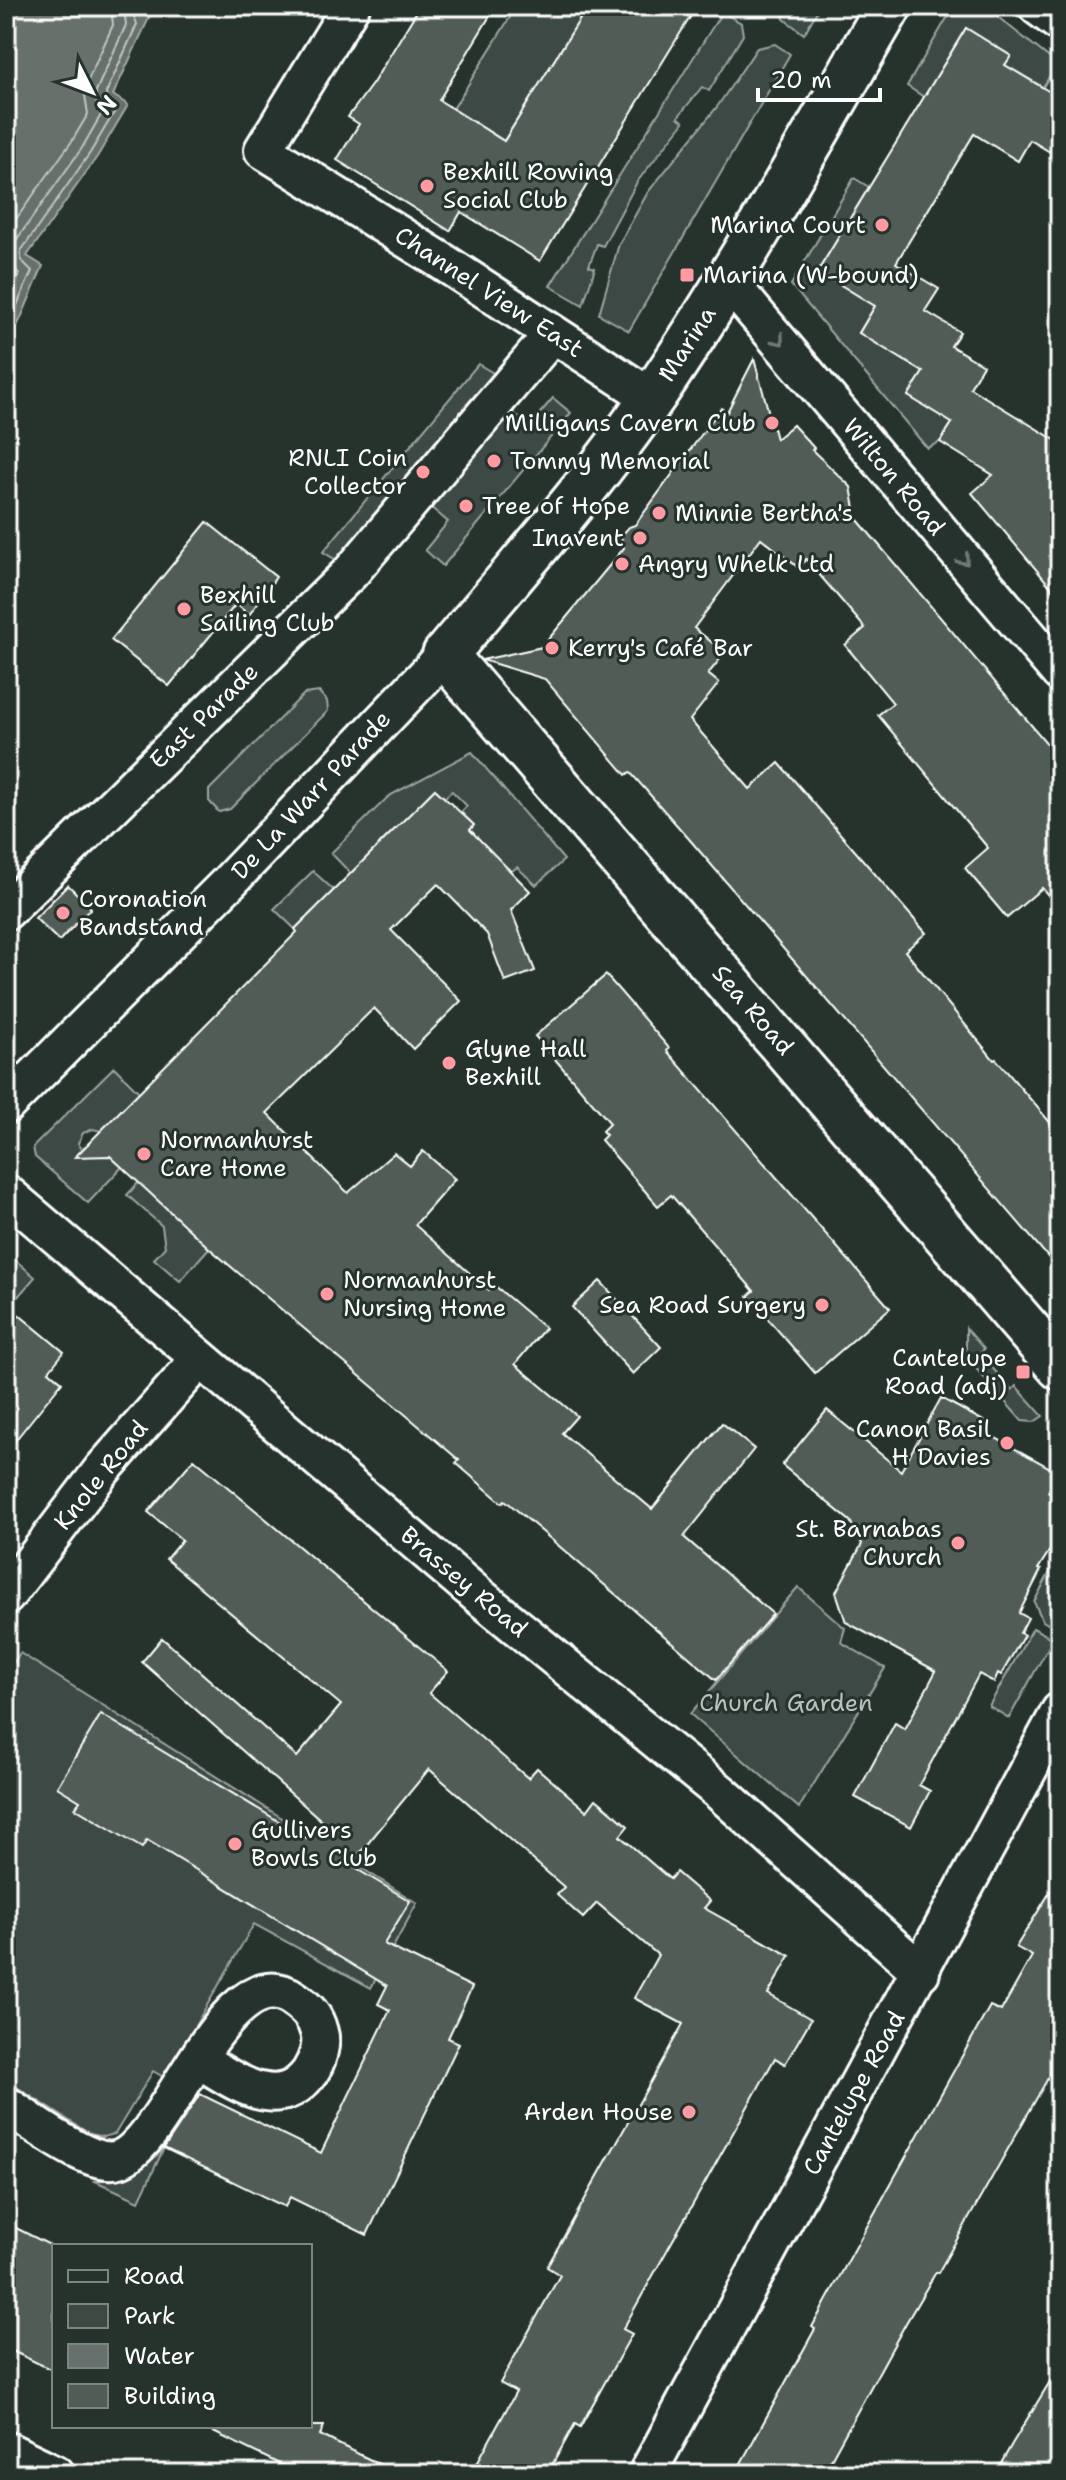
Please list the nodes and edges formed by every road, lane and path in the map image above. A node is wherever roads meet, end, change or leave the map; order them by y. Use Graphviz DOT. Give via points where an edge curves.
graph roads {
  1 [pos="351,6"];
  2 [pos="889,6"];
  3 [pos="1037,6"];
  4 [pos="1060,23"];
  5 [pos="728,281"];
  6 [pos="553,334"];
  7 [pos="652,398"];
  8 [pos="445,655"];
  9 [pos="1060,673"];
  10 [pos="6,911"];
  11 [pos="6,1105"];
  12 [pos="6,1193"];
  13 [pos="200,1359"];
  14 [pos="1060,1367"];
  15 [pos="6,1596"];
  16 [pos="1060,1711"];
  17 [pos="921,1972"];
  18 [pos="198,2059"];
  19 [pos="6,2105"];
  20 [pos="6,2450"];
  21 [pos="56,2474"];
  22 [pos="647,2474"];
  1 -- 6 [label="street, Channel View East" via="263,150"];
  2 -- 5 [label="main road, Marina"];
  3 -- 4 [label="street"];
  5 -- 7 [label="main road, Marina"];
  5 -- 9 [label="street, Wilton Road, one-way"];
  6 -- 7 [label="street, Channel View East"];
  6 -- 10 [label="street, East Parade" via="351,572"];
  7 -- 8 [label="main road, Marina" via="544,540"];
  8 -- 11 [label="street, De La Warr Parade"];
  8 -- 14 [label="main road, Sea Road"];
  12 -- 13 [label="street, Brassey Road"];
  13 -- 15 [label="street, Knole Road" via="102,1470"];
  13 -- 17 [label="street, Brassey Road" via="721,1793"];
  16 -- 17 [label="street, Cantelupe Road"];
  17 -- 22 [label="street, Cantelupe Road"];
  18 -- 19 [label="street" via="139,2146 118,2160 91,2158"];
  20 -- 21 [label="street"];
}
